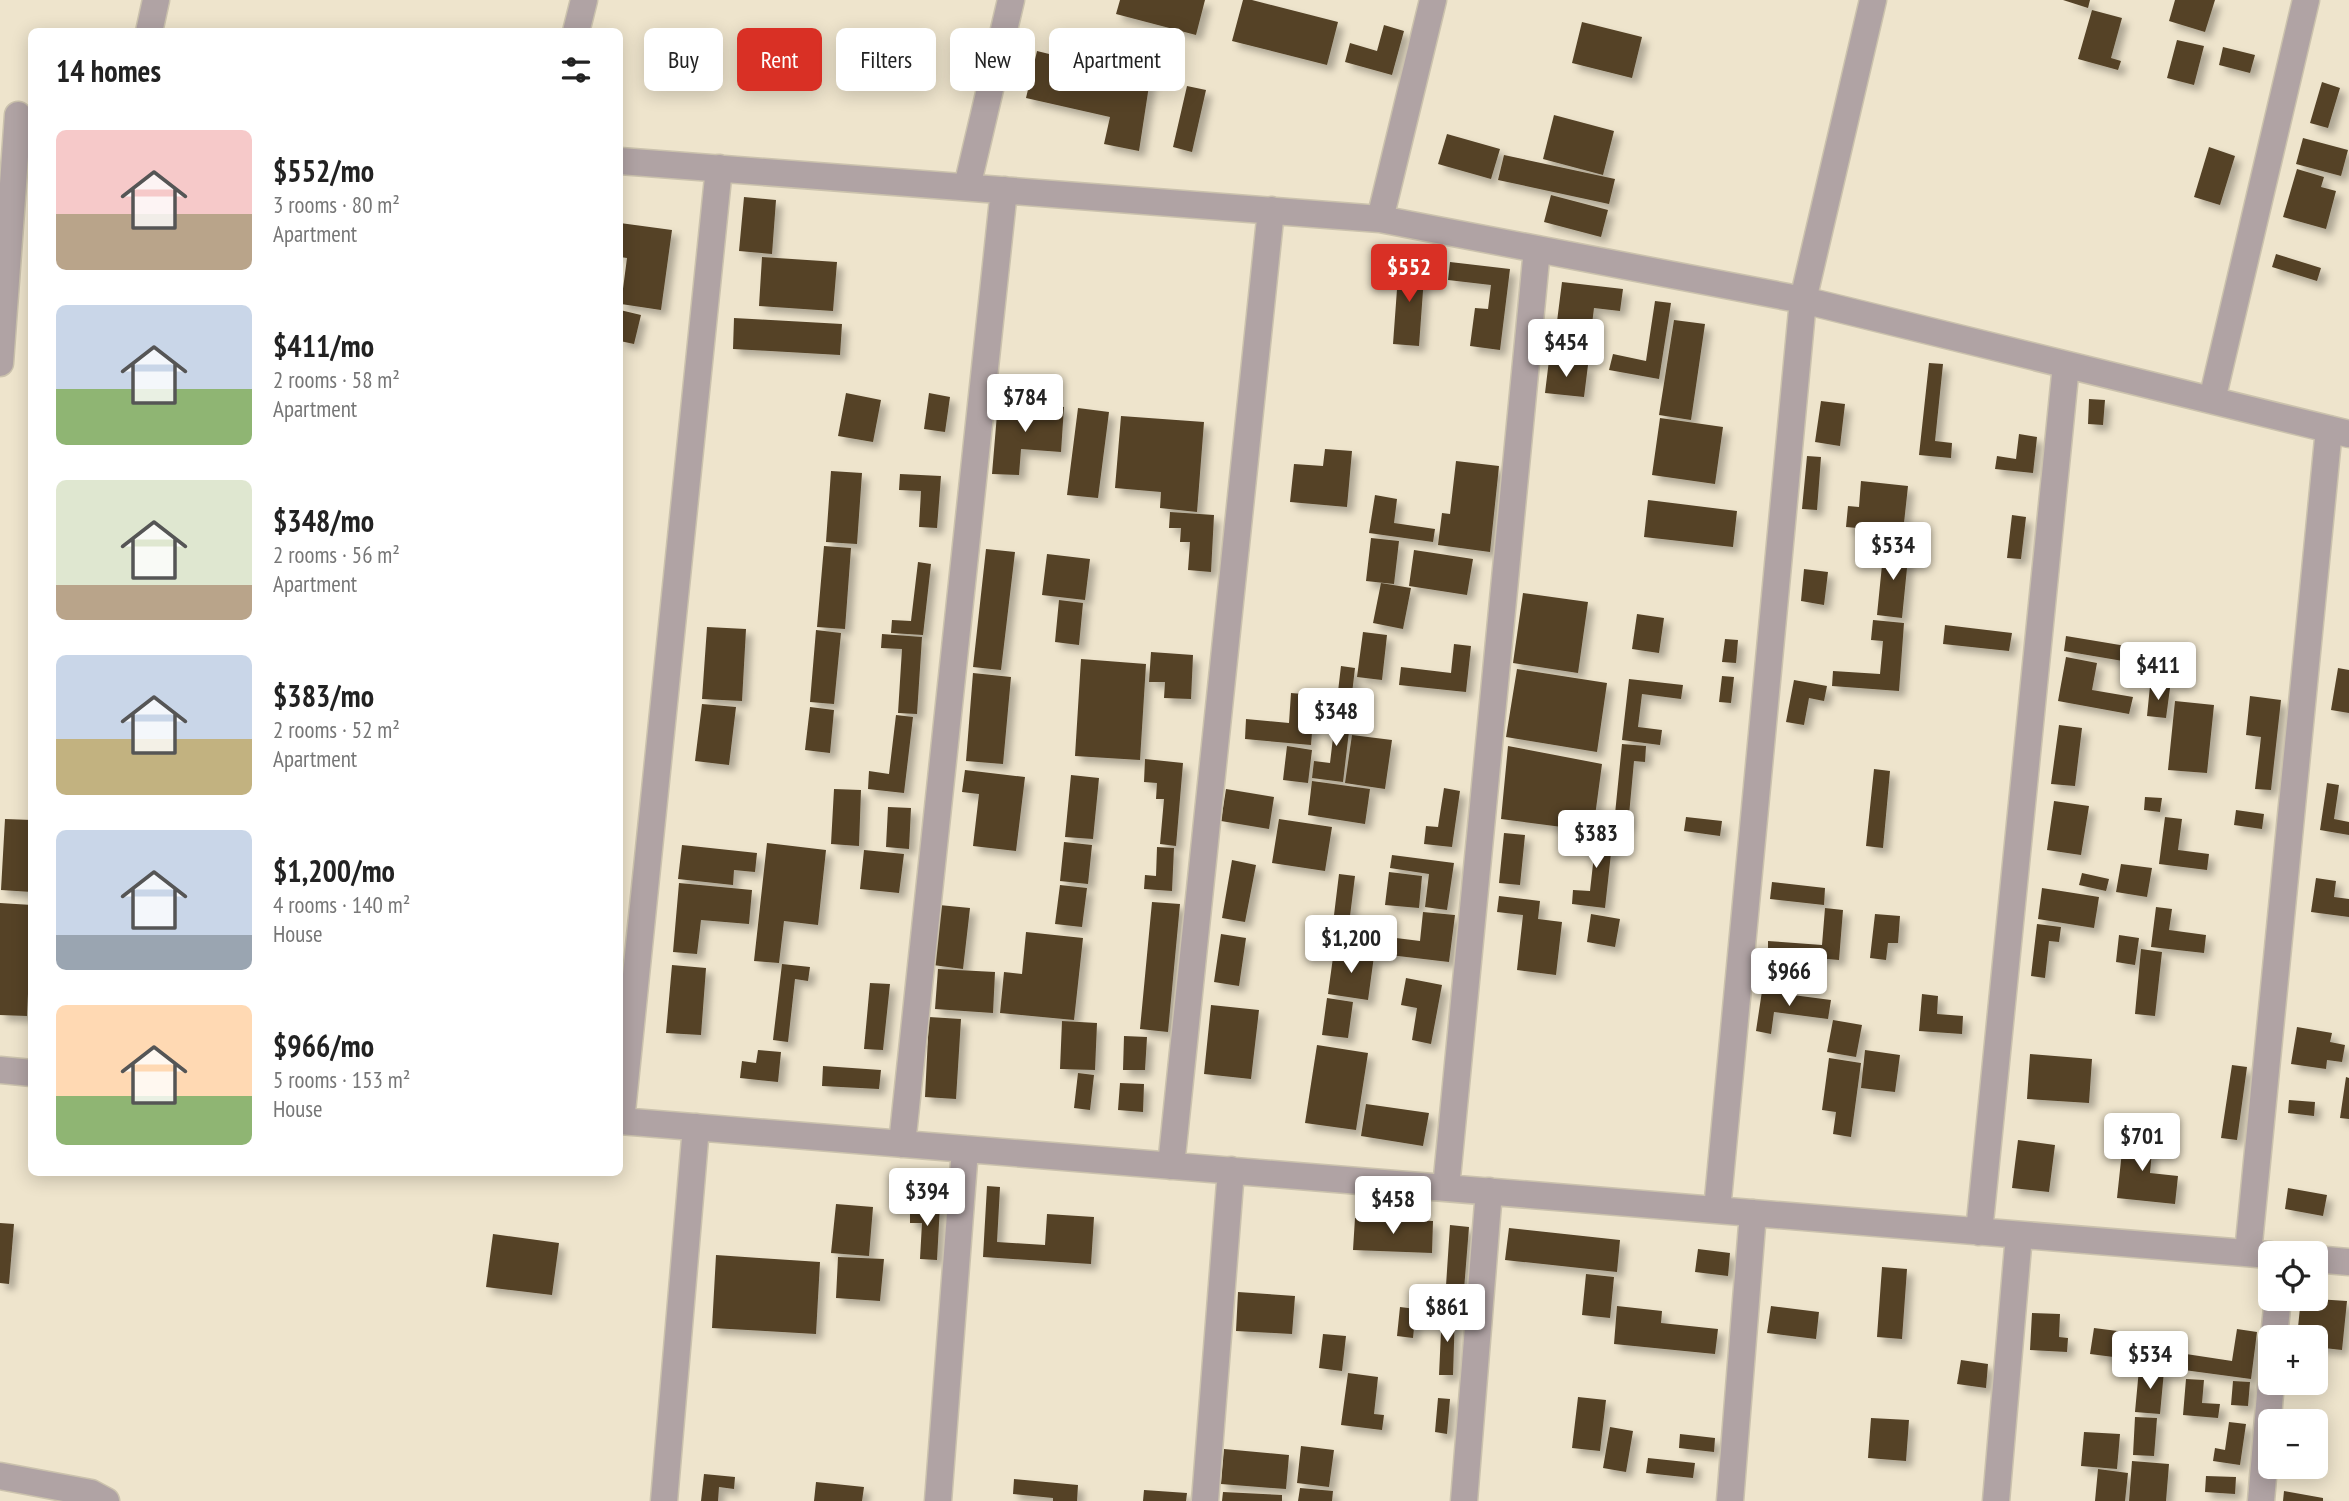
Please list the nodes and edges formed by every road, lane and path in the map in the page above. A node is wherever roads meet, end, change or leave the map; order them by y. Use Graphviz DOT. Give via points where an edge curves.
graph roads {
  1 [pos="156,0"];
  2 [pos="584,0"];
  3 [pos="1011,0"];
  4 [pos="1433,0"];
  5 [pos="1873,0"];
  6 [pos="2306,0"];
  7 [pos="150,28"];
  8 [pos="577,28"];
  9 [pos="16,115"];
  10 [pos="623,161"];
  11 [pos="719,168"];
  12 [pos="967,187"];
  13 [pos="1004,190"];
  14 [pos="1271,210"];
  15 [pos="1380,219"];
  16 [pos="1537,249"];
  17 [pos="1803,300"];
  18 [pos="0,363"];
  19 [pos="2066,365"];
  20 [pos="2212,400"];
  21 [pos="2339,431"];
  22 [pos="0,1070"];
  23 [pos="28,1073"];
  24 [pos="623,1092"];
  25 [pos="623,1121"];
  26 [pos="696,1127"];
  27 [pos="902,1144"];
  28 [pos="965,1149"];
  29 [pos="1171,1166"];
  30 [pos="1231,1170"];
  31 [pos="1446,1188"];
  32 [pos="1489,1192"];
  33 [pos="1717,1210"];
  34 [pos="1753,1213"];
  35 [pos="1979,1231"];
  36 [pos="2018,1235"];
  37 [pos="2260,1241"];
  38 [pos="2258,1254"];
  39 [pos="2328,1260"];
  40 [pos="2349,1262"];
  41 [pos="2270,1395"];
  42 [pos="0,1476"];
  43 [pos="106,1501"];
  44 [pos="664,1501"];
  45 [pos="938,1501"];
  46 [pos="1205,1501"];
  47 [pos="1464,1501"];
  48 [pos="1730,1501"];
  49 [pos="1996,1501"];
  50 [pos="2261,1501"];
  1 -- 7 [label="street"];
  2 -- 8 [label="street"];
  3 -- 12 [label="street"];
  4 -- 15 [label="street"];
  5 -- 17 [label="street"];
  6 -- 20 [label="street"];
  9 -- 18 [label="street"];
  10 -- 11 [label="street"];
  11 -- 12 [label="street"];
  11 -- 24 [label="street"];
  12 -- 13 [label="street"];
  13 -- 14 [label="street"];
  13 -- 27 [label="street"];
  14 -- 15 [label="street"];
  14 -- 29 [label="street"];
  15 -- 16 [label="street"];
  16 -- 17 [label="street"];
  16 -- 31 [label="street"];
  17 -- 19 [label="street"];
  17 -- 33 [label="street"];
  19 -- 20 [label="street"];
  19 -- 35 [label="street"];
  20 -- 21 [label="street"];
  21 -- 37 [label="street"];
  22 -- 23 [label="street"];
  25 -- 26 [label="street"];
  26 -- 27 [label="street"];
  26 -- 44 [label="street"];
  27 -- 28 [label="street"];
  28 -- 29 [label="street"];
  28 -- 45 [label="street"];
  29 -- 30 [label="street"];
  30 -- 31 [label="street"];
  30 -- 46 [label="street"];
  31 -- 32 [label="street"];
  32 -- 33 [label="street"];
  32 -- 47 [label="street"];
  33 -- 34 [label="street"];
  34 -- 35 [label="street"];
  34 -- 48 [label="street"];
  35 -- 36 [label="street"];
  36 -- 38 [label="street"];
  36 -- 49 [label="street"];
  39 -- 40 [label="street"];
  41 -- 50 [label="street"];
  42 -- 43 [label="street" via="91,1493"];
}
